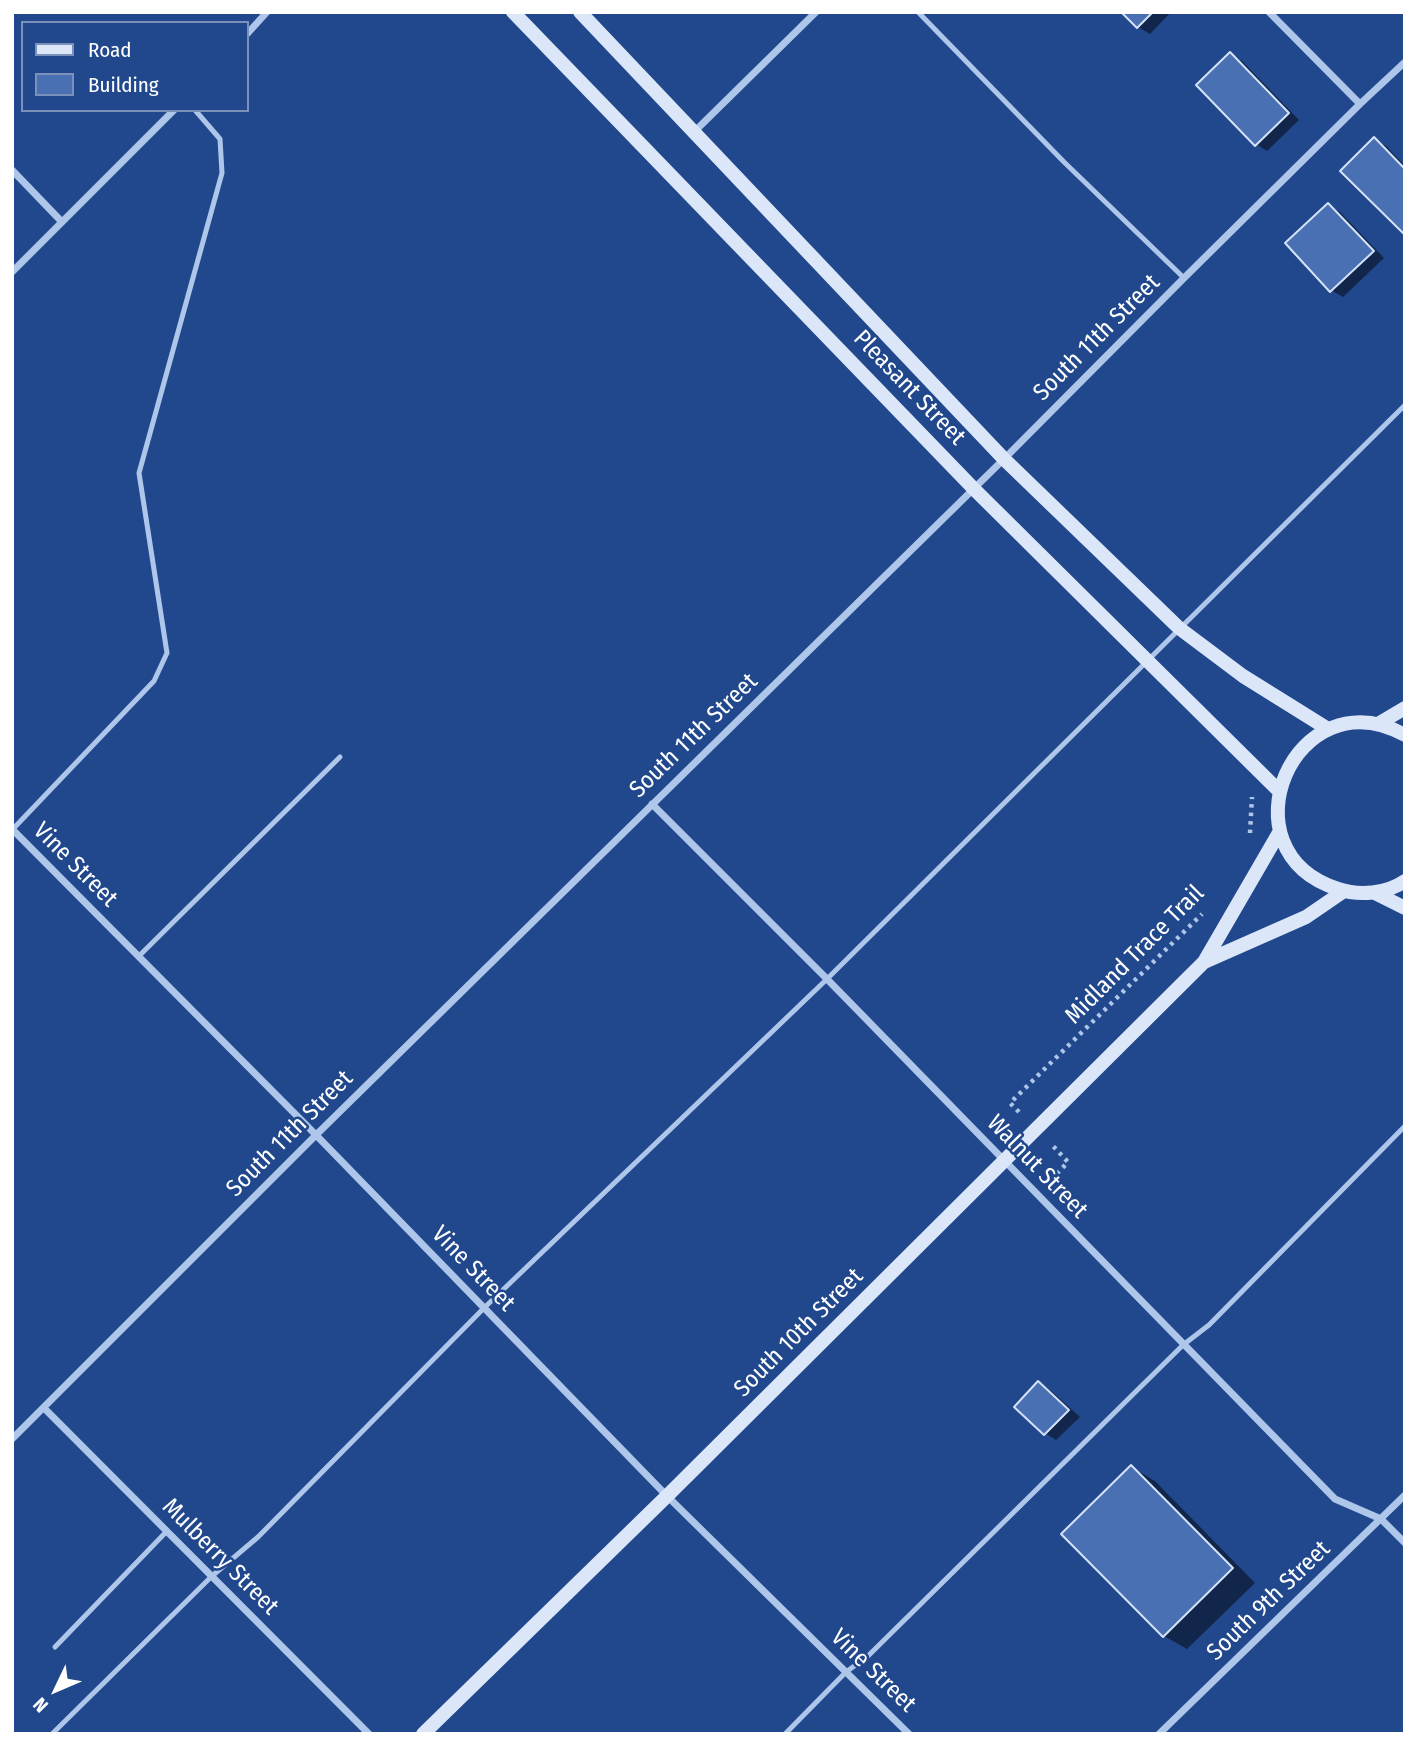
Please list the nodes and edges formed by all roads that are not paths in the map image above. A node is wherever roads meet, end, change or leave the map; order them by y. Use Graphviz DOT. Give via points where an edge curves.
graph roads {
  1 [pos="267,12"];
  2 [pos="513,12"];
  3 [pos="580,12"];
  4 [pos="816,12"];
  5 [pos="918,12"];
  6 [pos="1269,12"];
  7 [pos="248,33"];
  8 [pos="1405,62"];
  9 [pos="1360,104"];
  10 [pos="172,112"];
  11 [pos="197,112"];
  12 [pos="692,133"];
  13 [pos="12,170"];
  14 [pos="62,222"];
  15 [pos="12,272"];
  16 [pos="1184,278"];
  17 [pos="1405,405"];
  18 [pos="1004,459"];
  19 [pos="974,489"];
  20 [pos="1179,628"];
  21 [pos="1147,660"];
  22 [pos="1405,708"];
  23 [pos="1378,724"];
  24 [pos="1328,729"];
  25 [pos="1405,735"];
  26 [pos="341,757"];
  27 [pos="1278,790"];
  28 [pos="652,804"];
  29 [pos="12,830"];
  30 [pos="1280,831"];
  31 [pos="1405,881"];
  32 [pos="1344,891"];
  33 [pos="1375,893"];
  34 [pos="1405,908"];
  35 [pos="139,956"];
  36 [pos="1204,962"];
  37 [pos="827,979"];
  38 [pos="1405,1126"];
  39 [pos="316,1135"];
  40 [pos="1004,1161"];
  41 [pos="484,1308"];
  42 [pos="1183,1345"];
  43 [pos="44,1408"];
  44 [pos="12,1439"];
  45 [pos="1405,1495"];
  46 [pos="667,1496"];
  47 [pos="1381,1519"];
  48 [pos="167,1531"];
  49 [pos="1405,1543"];
  50 [pos="212,1576"];
  51 [pos="55,1647"];
  52 [pos="846,1672"];
  53 [pos="52,1734"];
  54 [pos="369,1734"];
  55 [pos="423,1734"];
  56 [pos="785,1734"];
  57 [pos="909,1734"];
  58 [pos="1159,1734"];
  1 -- 7 [label="street"];
  2 -- 19 [label="street, Pleasant Street"];
  3 -- 12 [label="street, Pleasant Street"];
  4 -- 12 [label="street"];
  5 -- 16 [label="lane"];
  6 -- 9 [label="street"];
  8 -- 9 [label="street, South 11th Street"];
  9 -- 16 [label="street, South 11th Street"];
  10 -- 14 [label="street"];
  11 -- 29 [label="lane" via="220,139 222,173 139,472 167,653 154,681"];
  12 -- 18 [label="street, Pleasant Street"];
  13 -- 14 [label="street"];
  14 -- 15 [label="street"];
  16 -- 18 [label="street, South 11th Street"];
  17 -- 20 [label="lane"];
  18 -- 19 [label="street, South 11th Street"];
  18 -- 20 [label="street, Pleasant Street"];
  19 -- 21 [label="street, Pleasant Street"];
  19 -- 28 [label="street, South 11th Street"];
  20 -- 21 [label="lane"];
  20 -- 24 [label="street, Pleasant Street" via="1243,676"];
  21 -- 27 [label="street, Pleasant Street"];
  21 -- 37 [label="lane"];
  22 -- 23 [label="street"];
  23 -- 24 [label="street"];
  23 -- 25 [label="street"];
  24 -- 27 [label="street" via="1305,744"];
  26 -- 35 [label="lane"];
  27 -- 30 [label="street"];
  28 -- 37 [label="street, Walnut Street"];
  28 -- 39 [label="street, South 11th Street"];
  29 -- 35 [label="street, Vine Street"];
  30 -- 32 [label="street" via="1297,863 1327,886"];
  30 -- 36 [label="street, South 10th Street"];
  31 -- 33 [label="street"];
  32 -- 33 [label="street"];
  32 -- 36 [label="street, South 10th Street" via="1306,917"];
  33 -- 34 [label="street"];
  35 -- 39 [label="street, Vine Street"];
  36 -- 40 [label="street, South 10th Street"];
  37 -- 40 [label="street, Walnut Street"];
  37 -- 41 [label="lane"];
  38 -- 42 [label="lane" via="1209,1325"];
  39 -- 41 [label="street, Vine Street"];
  39 -- 43 [label="street, South 11th Street"];
  40 -- 42 [label="street, Walnut Street"];
  40 -- 46 [label="street, South 10th Street"];
  41 -- 46 [label="street, Vine Street"];
  41 -- 50 [label="lane" via="258,1537"];
  42 -- 47 [label="street, Walnut Street" via="1335,1499"];
  42 -- 52 [label="lane" via="868,1656"];
  43 -- 44 [label="street, South 11th Street"];
  43 -- 48 [label="street, Mulberry Street"];
  45 -- 47 [label="street, South 9th Street"];
  46 -- 52 [label="street, Vine Street"];
  46 -- 55 [label="street, South 10th Street"];
  47 -- 49 [label="street, Walnut Street"];
  47 -- 58 [label="street, South 9th Street"];
  48 -- 50 [label="street, Mulberry Street"];
  48 -- 51 [label="lane"];
  50 -- 53 [label="lane"];
  50 -- 54 [label="street, Mulberry Street"];
  52 -- 56 [label="lane"];
  52 -- 57 [label="street, Vine Street"];
}
